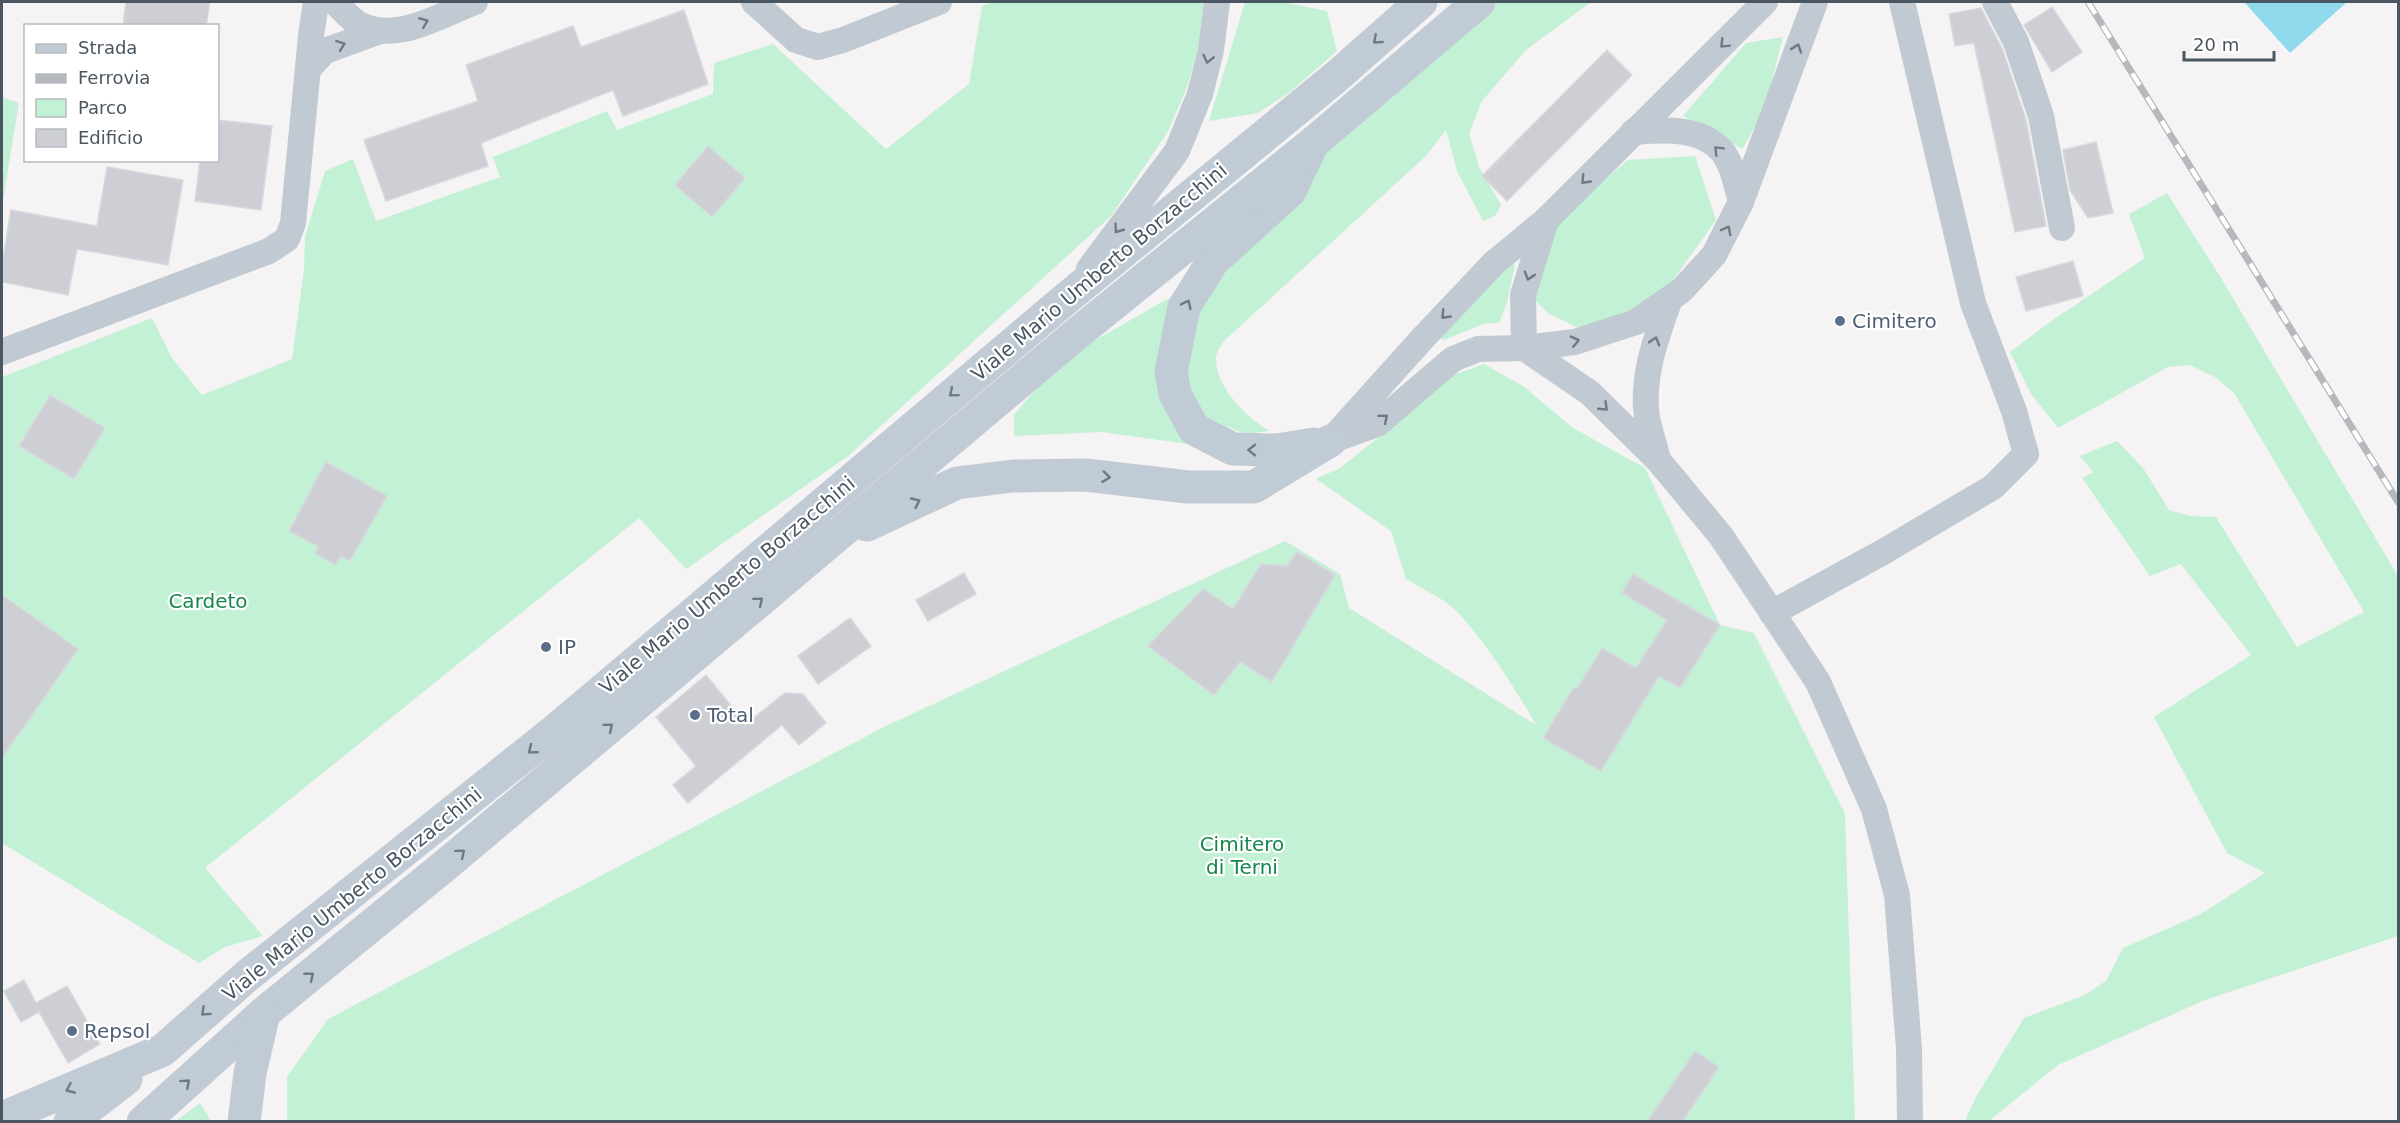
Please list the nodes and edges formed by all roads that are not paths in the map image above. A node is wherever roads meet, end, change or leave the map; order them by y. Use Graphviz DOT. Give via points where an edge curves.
graph roads {
  1 [pos="316,2"];
  2 [pos="335,2"];
  3 [pos="475,2"];
  4 [pos="754,2"];
  5 [pos="939,2"];
  6 [pos="1217,2"];
  7 [pos="1421,2"];
  8 [pos="1479,2"];
  9 [pos="1765,2"];
  10 [pos="1815,2"];
  11 [pos="1902,2"];
  12 [pos="1995,2"];
  13 [pos="380,31"];
  14 [pos="309,68"];
  15 [pos="1633,132"];
  16 [pos="1313,143"];
  17 [pos="1741,202"];
  18 [pos="1546,220"];
  19 [pos="2062,228"];
  20 [pos="1068,297"];
  21 [pos="1670,299"];
  22 [pos="1524,348"];
  23 [pos="2,352"];
  24 [pos="1330,441"];
  25 [pos="1658,460"];
  26 [pos="825,545"];
  27 [pos="1772,613"];
  28 [pos="264,1013"];
  29 [pos="163,1050"];
  30 [pos="2,1118"];
  31 [pos="70,1122"];
  32 [pos="143,1122"];
  33 [pos="244,1122"];
  34 [pos="1910,1122"];
  1 -- 14 [label="street"];
  2 -- 13 [label="street" via="358,23"];
  13 -- 3 [label="street, one-way" via="406,29"];
  4 -- 5 [label="street" via="796,40 818,47"];
  6 -- 20 [label="street, one-way" via="1200,94 1177,151"];
  7 -- 20 [label="main road, Viale Mario Umberto Borzacchini, one-way"];
  8 -- 16 [label="main road, Viale Mario Umberto Borzacchini"];
  9 -- 15 [label="street, one-way"];
  17 -- 10 [label="street, one-way"];
  11 -- 27 [label="street" via="1973,303 2026,454 1993,486"];
  12 -- 19 [label="street" via="2016,42 2041,116"];
  14 -- 13 [label="street, one-way" via="325,51"];
  14 -- 23 [label="street" via="293,223 287,239 269,251"];
  17 -- 15 [label="street, one-way" via="1732,169 1721,150 1701,137 1671,129"];
  15 -- 18 [label="street, one-way"];
  24 -- 16 [label="main road, one-way" via="1277,450 1233,449 1194,429 1175,394 1171,372 1184,307 1213,261 1290,191"];
  16 -- 26 [label="main road, Viale Mario Umberto Borzacchini"];
  21 -- 17 [label="street, one-way" via="1714,255"];
  18 -- 22 [label="street, one-way" via="1523,295"];
  18 -- 24 [label="street, one-way" via="1494,263"];
  20 -- 29 [label="main road, Viale Mario Umberto Borzacchini, one-way" via="552,733 248,975"];
  22 -- 21 [label="street, one-way" via="1575,342 1636,322"];
  25 -- 21 [label="street, one-way" via="1647,418 1646,378"];
  24 -- 22 [label="street, one-way" via="1377,424 1453,359 1478,349"];
  22 -- 25 [label="street, one-way" via="1590,393"];
  26 -- 24 [label="main road, one-way" via="957,483 1012,476 1086,475 1188,487 1254,487"];
  25 -- 27 [label="street" via="1721,536"];
  28 -- 26 [label="main road, Viale Mario Umberto Borzacchini, one-way"];
  27 -- 34 [label="street" via="1818,682 1874,809 1889,863 1897,895 1909,1049"];
  32 -- 28 [label="main road, Viale Mario Umberto Borzacchini, one-way"];
  28 -- 33 [label="main road"];
  29 -- 30 [label="main road, Viale Mario Umberto Borzacchini, one-way"];
  29 -- 31 [label="main road"];
}
